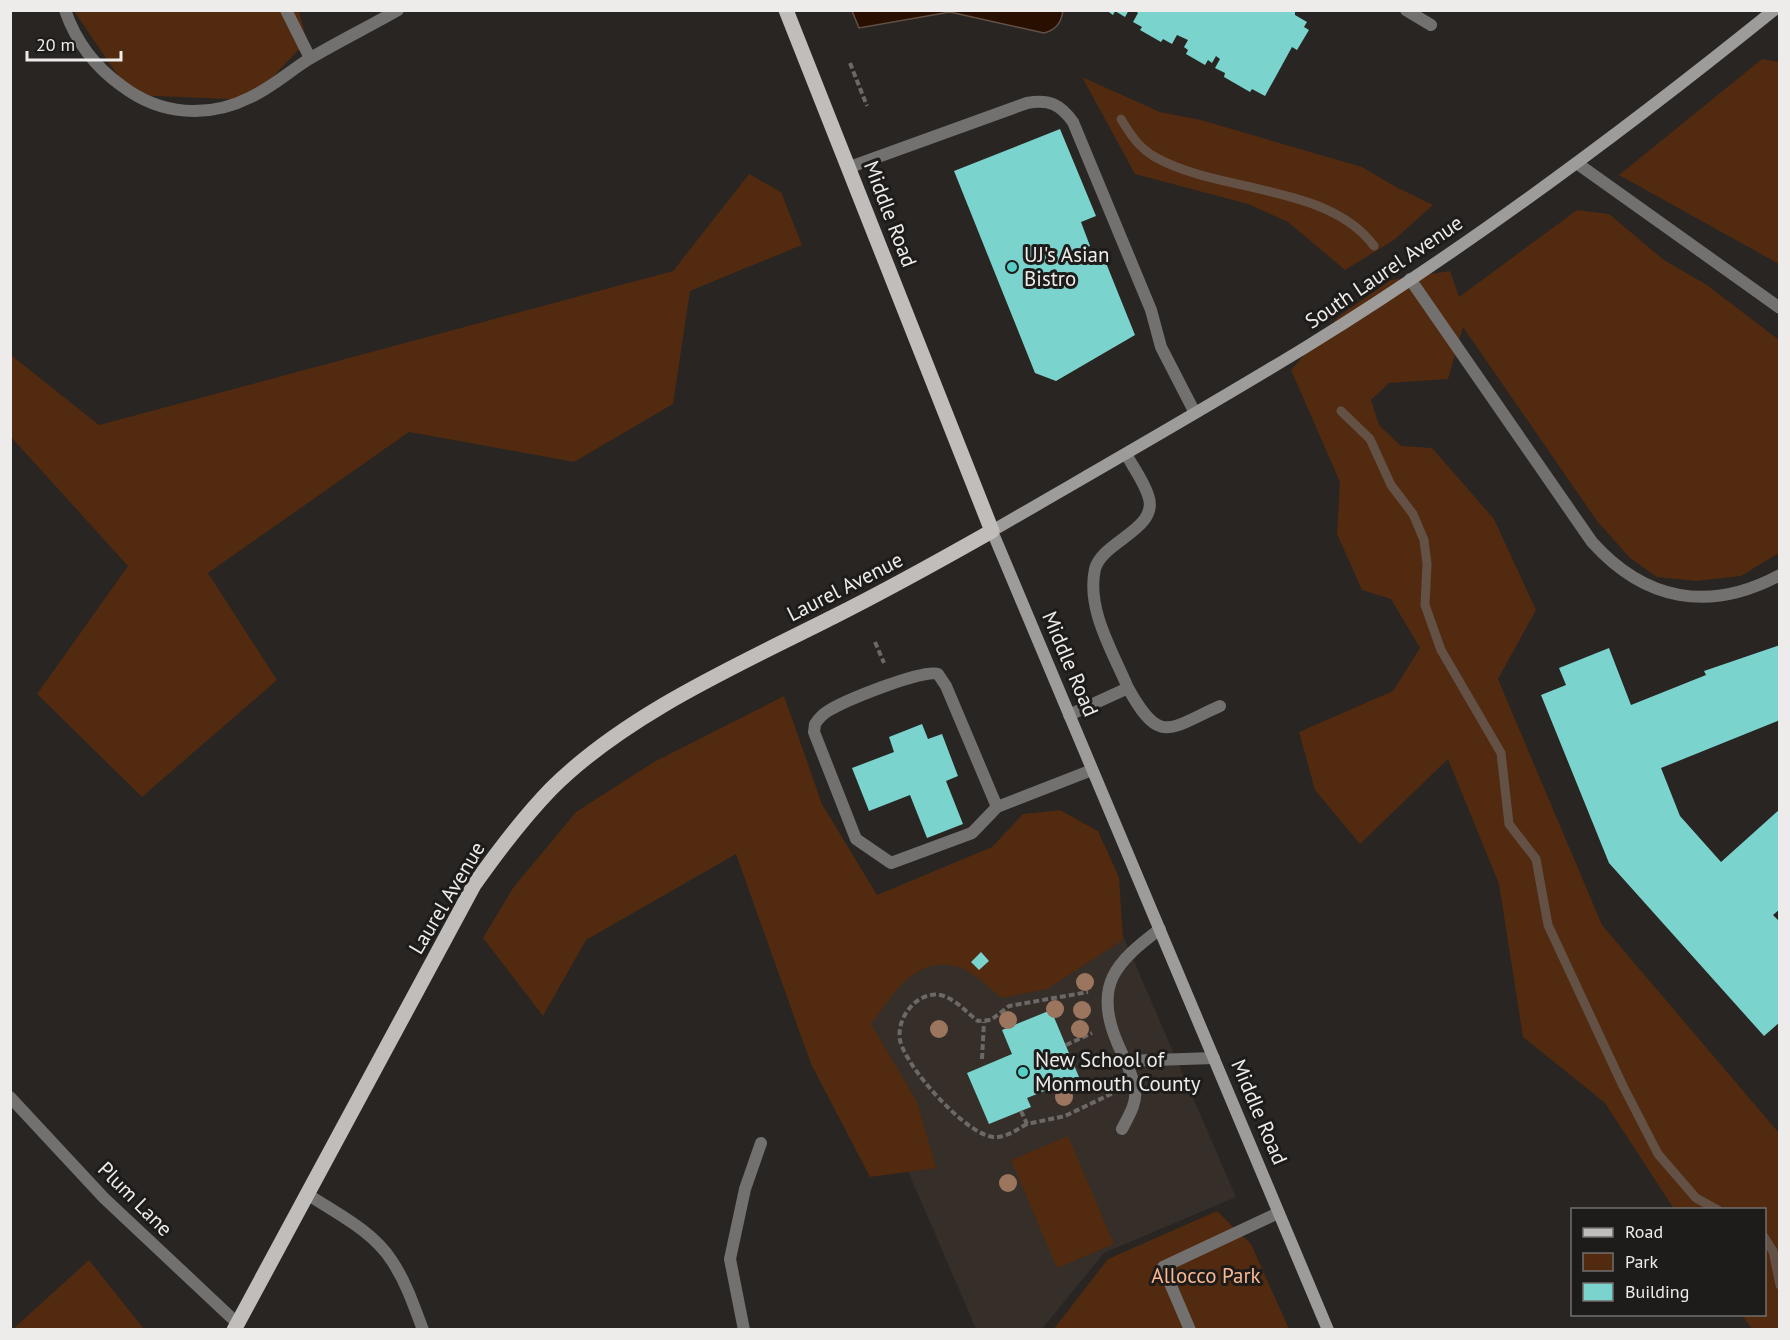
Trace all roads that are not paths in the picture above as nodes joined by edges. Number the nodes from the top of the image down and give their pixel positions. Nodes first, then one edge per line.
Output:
1 (65, 10) edge
2 (286, 10) edge
3 (398, 10) edge
4 (786, 10) edge
5 (1406, 10) edge
6 (1774, 10) edge
7 (1431, 25) dead end
8 (310, 58) junction
9 (1578, 164) junction
10 (850, 167) junction
11 (1410, 279) junction
12 (1779, 308) edge
13 (1195, 412) junction
14 (1126, 454) junction
15 (992, 531) junction
16 (1779, 575) edge
17 (1128, 688) junction
18 (1220, 705) dead end
19 (1069, 715) junction
20 (1092, 771) junction
21 (997, 807) junction
22 (1160, 929) junction
23 (1214, 1058) junction
24 (1125, 1061) junction
25 (10, 1097) edge
26 (1122, 1129) dead end
27 (761, 1143) dead end
28 (308, 1194) junction
29 (1278, 1214) junction
30 (235, 1326) edge
31 (423, 1329) edge
32 (744, 1329) edge
33 (1190, 1329) edge
34 (1328, 1329) edge

1 - 8 street
2 - 8 street
3 - 8 street
4 - 10 main road, Middle Road
5 - 7 street
6 - 9 street, South Laurel Avenue
9 - 11 street, South Laurel Avenue
9 - 12 street
10 - 13 street
10 - 15 main road, Middle Road
11 - 13 street, South Laurel Avenue
11 - 16 street
13 - 14 street, South Laurel Avenue
14 - 15 street, South Laurel Avenue
14 - 17 street
15 - 19 street, Middle Road
15 - 28 main road, Laurel Avenue
17 - 18 street
17 - 19 street
19 - 20 street, Middle Road
20 - 21 street
20 - 22 street, Middle Road
21 - 21 street
22 - 23 street, Middle Road
22 - 24 street
23 - 24 street
23 - 29 street, Middle Road
24 - 26 street
25 - 30 street, Plum Lane
27 - 32 street
28 - 30 main road, Laurel Avenue
28 - 31 street
29 - 33 street
29 - 34 street, Middle Road

